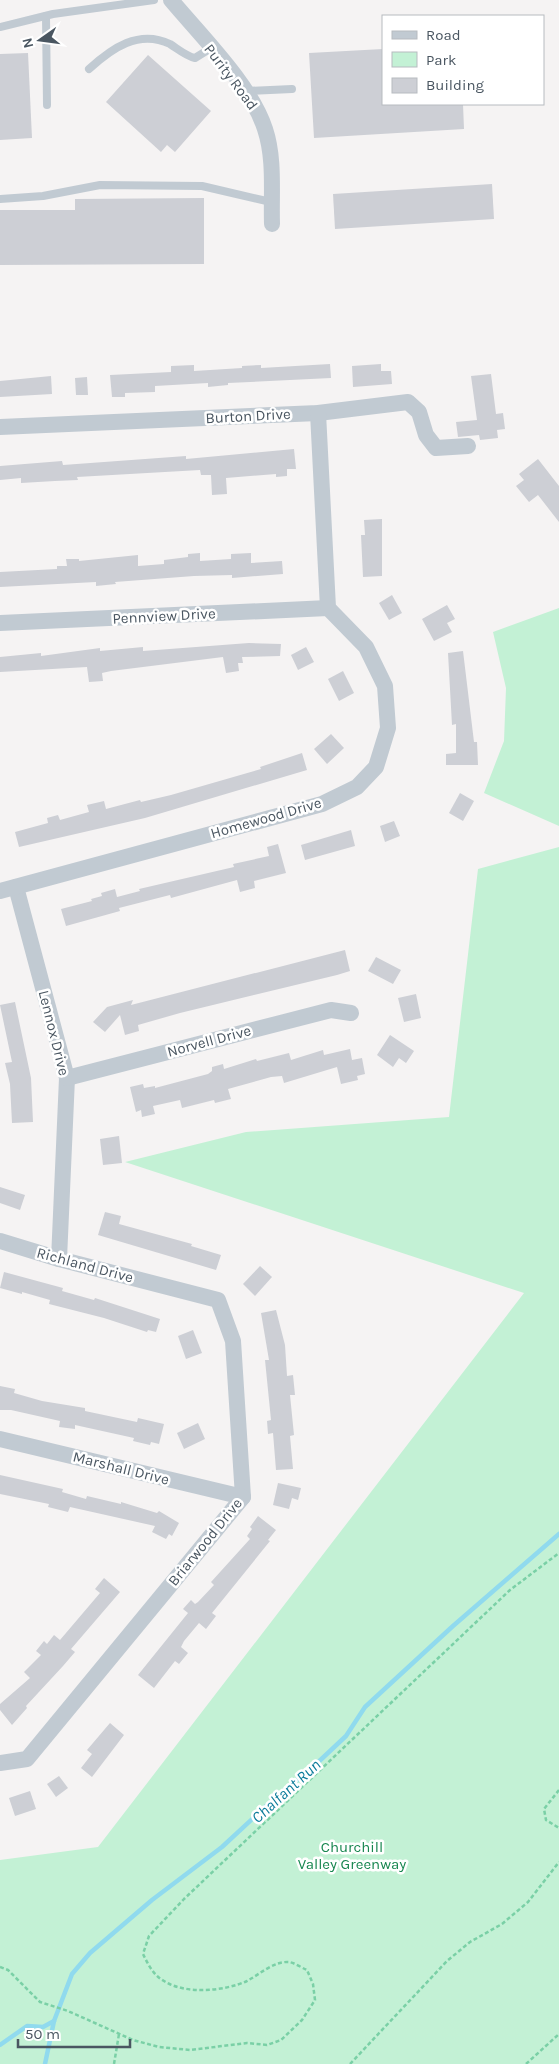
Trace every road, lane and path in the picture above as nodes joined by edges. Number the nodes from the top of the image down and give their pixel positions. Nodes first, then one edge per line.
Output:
1 (154, 0) edge
2 (171, 0) edge
3 (46, 16) junction
4 (0, 27) edge
5 (211, 48) junction
6 (89, 69) dead end
7 (292, 89) dead end
8 (246, 91) junction
9 (47, 105) dead end
10 (0, 199) edge
11 (271, 202) junction
12 (272, 224) dead end
13 (318, 413) junction
14 (0, 428) edge
15 (468, 446) dead end
16 (328, 608) junction
17 (0, 624) edge
18 (8, 889) edge
19 (351, 1013) dead end
20 (67, 1078) junction
21 (0, 1241) edge
22 (59, 1259) junction
23 (171, 1288) joint
24 (0, 1439) edge
25 (243, 1497) junction
26 (559, 1552) edge
27 (0, 1763) edge
28 (559, 1790) edge
29 (559, 1828) edge
30 (559, 1862) edge
31 (0, 1967) edge
32 (120, 2034) junction
33 (559, 2034) edge
34 (114, 2064) edge
35 (350, 2064) edge
36 (526, 2064) edge

1 - 3 lane
2 - 5 street, Purity Road
3 - 4 lane
3 - 9 lane
5 - 6 lane
5 - 8 street, Purity Road
7 - 8 lane
8 - 11 street, Purity Road
10 - 11 lane
11 - 12 street, Purity Road
13 - 14 street, Burton Drive
13 - 15 street, Burton Drive
13 - 16 street
16 - 17 street, Pennview Drive
16 - 18 street, Homewood Drive
18 - 20 street, Lennox Drive
19 - 20 street, Norvell Drive
20 - 22 street, Lennox Drive
21 - 22 street, Richland Drive
22 - 23 street, Richland Drive
23 - 25 street, Briarwood Drive
24 - 25 street, Marshall Drive
25 - 27 street, Briarwood Drive
26 - 32 path
28 - 29 path
30 - 35 path
31 - 32 path
32 - 34 path
33 - 36 path

